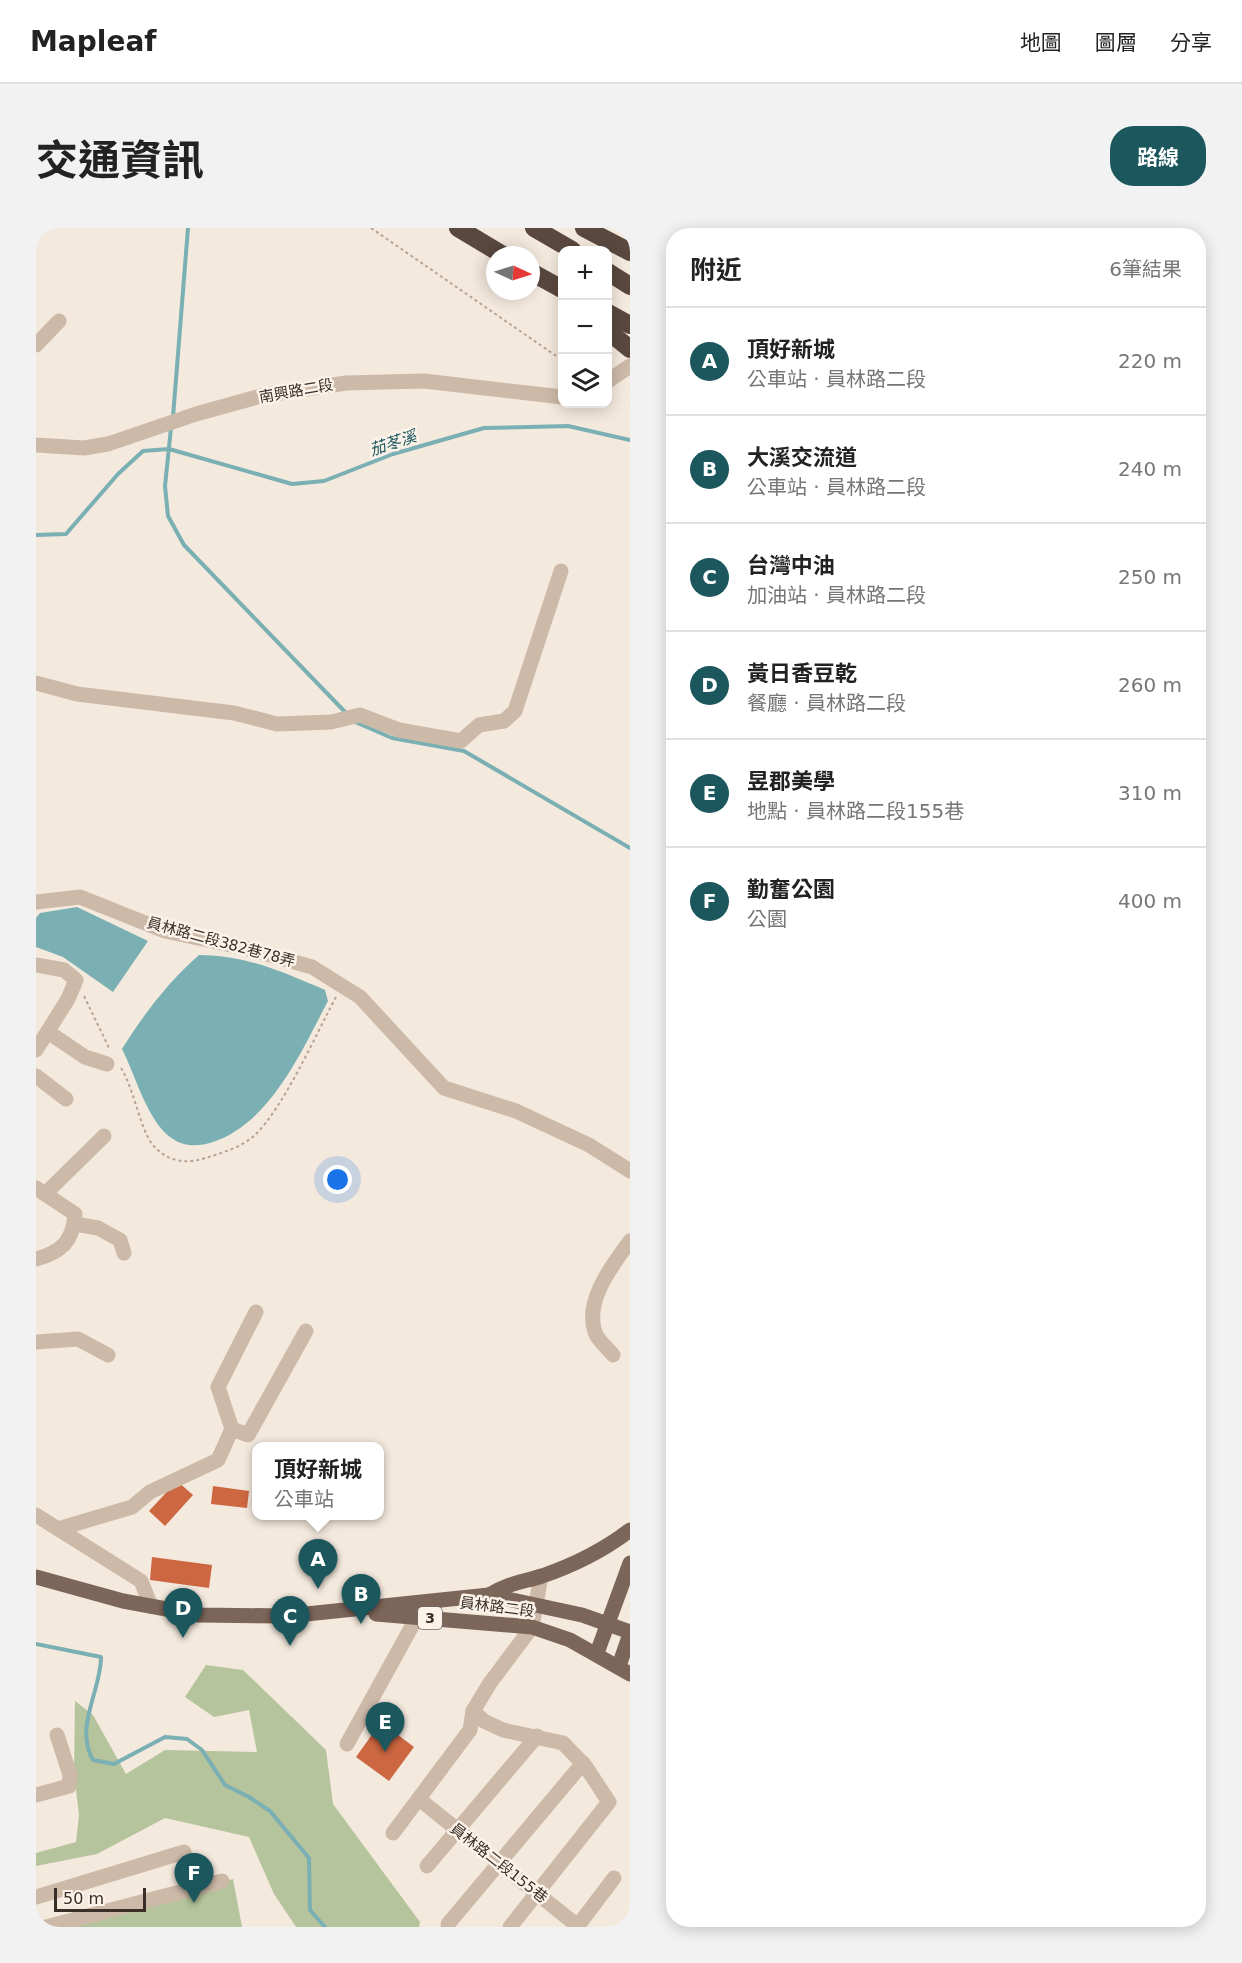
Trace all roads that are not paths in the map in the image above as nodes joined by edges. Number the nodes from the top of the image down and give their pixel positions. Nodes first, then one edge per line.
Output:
1 (458, 228) edge
2 (534, 228) edge
3 (584, 228) edge
4 (488, 246) edge
5 (565, 246) edge
6 (630, 252) edge
7 (612, 275) edge
8 (540, 277) edge
9 (540, 278) edge
10 (630, 286) edge
11 (558, 287) edge
12 (558, 292) edge
13 (612, 315) edge
14 (59, 321) dead end
15 (630, 325) edge
16 (612, 334) edge
17 (36, 345) edge
18 (628, 347) edge
19 (630, 366) edge
20 (612, 378) edge
21 (558, 397) edge
22 (36, 445) edge
23 (561, 571) dead end
24 (36, 682) edge
25 (36, 902) edge
26 (36, 964) edge
27 (48, 1032) junction
28 (36, 1050) edge
29 (111, 1058) road end
30 (36, 1076) edge
31 (66, 1099) dead end
32 (104, 1136) dead end
33 (630, 1171) edge
34 (40, 1191) edge
35 (75, 1224) junction
36 (630, 1241) edge
37 (124, 1253) dead end
38 (36, 1259) edge
39 (256, 1312) dead end
40 (306, 1331) dead end
41 (36, 1342) edge
42 (108, 1355) dead end
43 (613, 1355) dead end
44 (232, 1429) junction
45 (36, 1515) edge
46 (58, 1529) junction
47 (630, 1530) edge
48 (630, 1563) edge
49 (541, 1576) junction
50 (36, 1577) edge
51 (489, 1595) junction
52 (536, 1603) junction
53 (151, 1606) junction
54 (328, 1611) junction
55 (417, 1617) junction
56 (608, 1624) junction
57 (532, 1627) junction
58 (630, 1633) edge
59 (597, 1653) junction
60 (624, 1670) edge
61 (473, 1711) junction
62 (57, 1735) dead end
63 (537, 1736) junction
64 (347, 1743) dead end
65 (583, 1763) junction
66 (36, 1795) edge
67 (418, 1799) junction
68 (458, 1831) junction
69 (393, 1833) dead end
70 (184, 1852) dead end
71 (499, 1863) junction
72 (427, 1866) dead end
73 (614, 1878) dead end
74 (222, 1881) dead end
75 (537, 1893) junction
76 (36, 1897) edge
77 (448, 1924) dead end
78 (46, 1927) edge
79 (510, 1927) edge
80 (578, 1927) edge

1 - 4 highway
2 - 5 highway
3 - 6 highway
7 - 10 highway
8 - 11 highway
9 - 12 highway
13 - 15 highway
14 - 17 street
16 - 18 highway
19 - 20 street
21 - 22 street, 南興路二段
23 - 24 street
25 - 33 street, 員林路二段382巷78弄
26 - 27 street
27 - 28 street
27 - 29 street
30 - 31 street
32 - 34 street
34 - 35 street
35 - 37 street
35 - 38 street
36 - 43 street
39 - 44 street
40 - 44 street
41 - 42 street
44 - 46 street
45 - 46 street
46 - 53 street
47 - 49 main road
48 - 56 main road
49 - 51 main road
49 - 52 street
50 - 53 main road, 員林路二段 / 3
51 - 52 main road, 員林路二段 / 3
51 - 54 main road, 員林路二段 / 3
52 - 56 main road, 員林路二段 / 3
52 - 57 street
53 - 54 main road, 員林路二段 / 3
54 - 55 main road, 員林路二段 / 3
55 - 57 main road, 員林路二段 / 3
55 - 64 street
56 - 58 main road, 3
56 - 59 main road
57 - 59 main road, 員林路二段 / 3
57 - 61 street
58 - 60 main road
59 - 60 main road, 員林路二段 / 3
61 - 63 street
61 - 67 street
62 - 66 street
63 - 65 street
63 - 68 street
65 - 71 street
65 - 75 street
67 - 68 street, 員林路二段155巷
67 - 69 street
68 - 71 street, 員林路二段155巷
68 - 72 street
70 - 76 street
71 - 75 street, 員林路二段155巷
71 - 77 street
73 - 80 street
74 - 78 street
75 - 79 street
75 - 80 street, 員林路二段155巷

